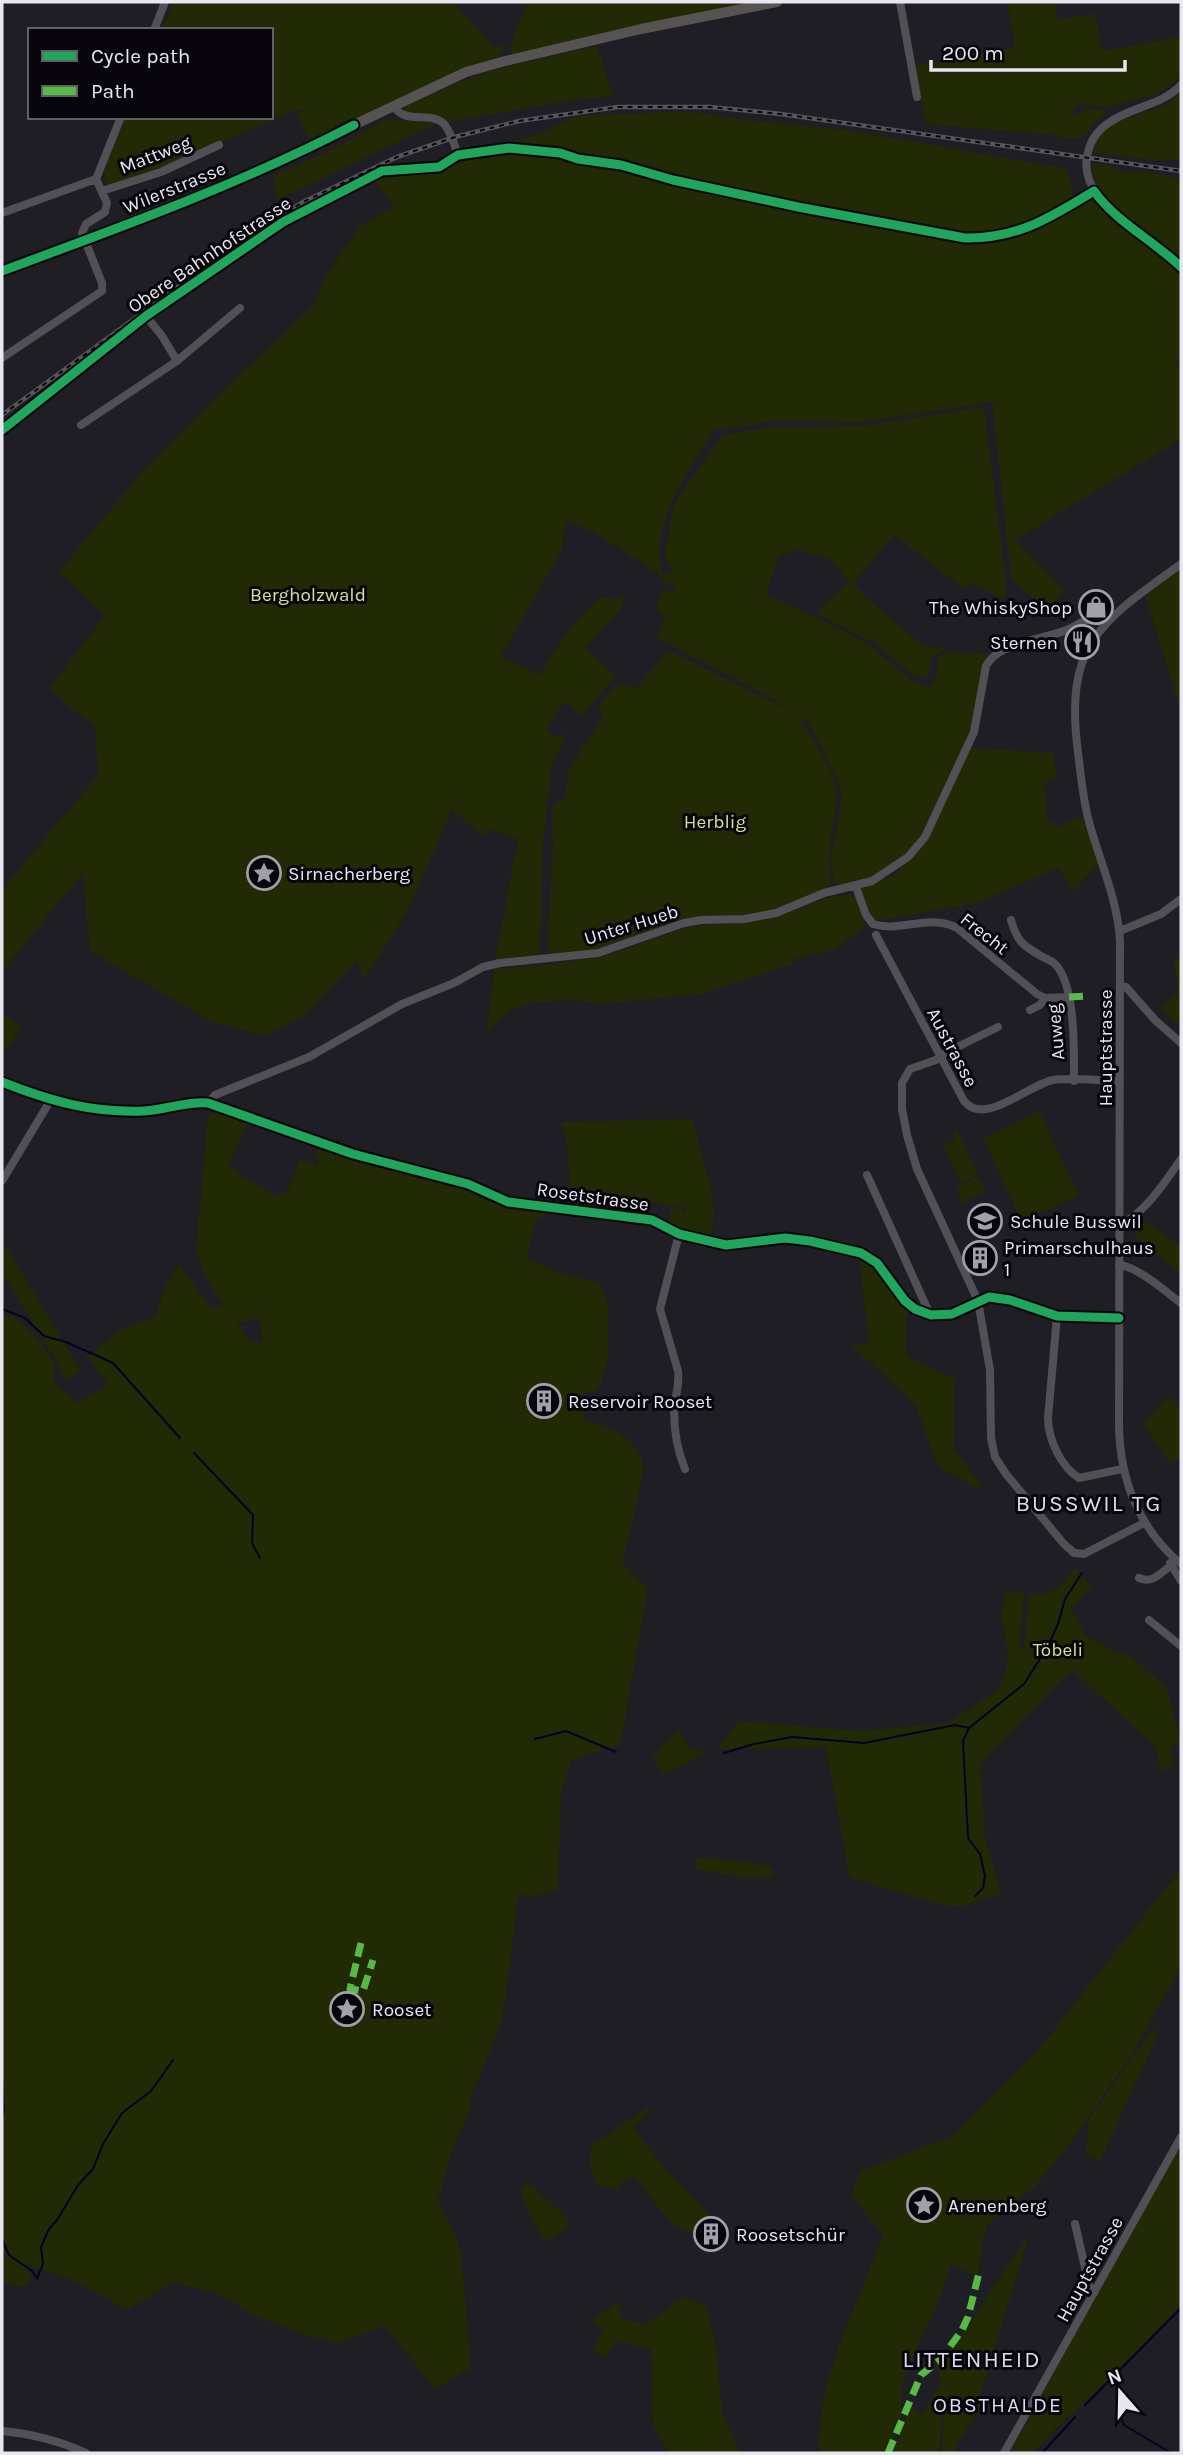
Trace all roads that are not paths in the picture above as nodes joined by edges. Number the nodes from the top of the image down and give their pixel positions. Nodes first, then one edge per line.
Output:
1 (166, 2) edge
2 (777, 2) edge
3 (900, 2) edge
4 (155, 28) edge
5 (1181, 85) edge
6 (917, 97) dead end
7 (393, 106) junction
8 (120, 119) edge
9 (219, 145) dead end
10 (96, 179) junction
11 (102, 191) junction
12 (2, 213) edge
13 (85, 241) junction
14 (1181, 267) edge
15 (2, 271) edge
16 (240, 308) dead end
17 (146, 316) junction
18 (2, 358) edge
19 (177, 361) junction
20 (80, 425) dead end
21 (2, 430) edge
22 (1181, 564) edge
23 (1104, 625) junction
24 (856, 887) junction
25 (1181, 898) edge
26 (1011, 920) dead end
27 (1119, 931) junction
28 (876, 934) dead end
29 (1121, 986) junction
30 (1045, 998) junction
31 (1069, 998) junction
32 (1030, 1010) dead end
33 (998, 1027) dead end
34 (1181, 1043) edge
35 (940, 1057) junction
36 (1074, 1081) junction
37 (1120, 1081) junction
38 (2, 1082) edge
39 (50, 1101) junction
40 (208, 1103) junction
41 (1181, 1159) edge
42 (867, 1175) dead end
43 (2, 1181) edge
44 (1119, 1223) junction
45 (679, 1234) junction
46 (1119, 1265) junction
47 (978, 1301) junction
48 (1181, 1303) edge
49 (927, 1314) junction
50 (1057, 1316) junction
51 (1119, 1318) junction
52 (685, 1469) dead end
53 (1122, 1469) junction
54 (1144, 1523) junction
55 (1171, 1561) junction
56 (1181, 1564) edge
57 (1139, 1578) dead end
58 (1181, 1581) edge
59 (1149, 1620) dead end
60 (1181, 1646) edge
61 (1181, 2137) edge
62 (1075, 2224) dead end
63 (1094, 2293) junction
64 (2, 2431) edge
65 (86, 2453) edge
66 (1004, 2453) edge

1 - 4 street
2 - 7 main road, Wilerstrasse
3 - 6 street
5 - 14 street
7 - 13 main road, Wilerstrasse
7 - 17 street, Obere Bahnhofstrasse
8 - 10 street
9 - 11 street, Mattweg
10 - 11 street
10 - 12 street
11 - 13 street
13 - 15 main road, Wilerstrasse
13 - 18 street
16 - 19 street
17 - 19 street
17 - 21 street, Obere Bahnhofstrasse
19 - 20 street
22 - 23 street, Hauptstrasse
23 - 24 street, Unter Hueb
23 - 27 street, Hauptstrasse
24 - 30 street, Frecht
24 - 40 street, Unter Hueb
25 - 27 street
26 - 31 street, Auweg
27 - 29 street, Hauptstrasse
28 - 35 street, Austrasse
29 - 34 street
29 - 37 street, Hauptstrasse
30 - 31 street
30 - 32 street
31 - 36 street, Auweg
33 - 35 street
35 - 36 street, Austrasse
35 - 47 street
36 - 37 street, Austrasse
37 - 44 street, Hauptstrasse
38 - 39 street
39 - 40 street
39 - 43 street
40 - 45 street, Rosetstrasse
41 - 44 street
42 - 49 street
44 - 46 street, Hauptstrasse
45 - 49 street, Rosetstrasse
45 - 52 street
46 - 48 street
46 - 51 street, Hauptstrasse
47 - 49 street
47 - 50 street
47 - 54 street
50 - 51 street
50 - 53 street
51 - 53 street, Hauptstrasse
53 - 54 street, Hauptstrasse
54 - 55 street, Hauptstrasse
55 - 56 street, Hauptstrasse
55 - 57 street
55 - 58 street
59 - 60 street
61 - 63 street, Hauptstrasse
62 - 63 street
63 - 66 street, Hauptstrasse
64 - 65 street

